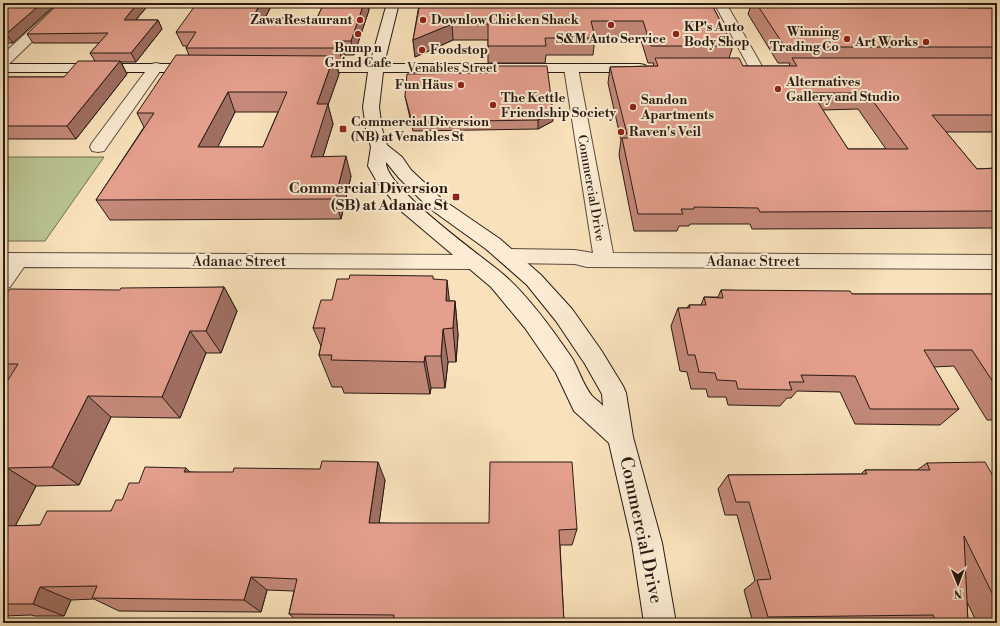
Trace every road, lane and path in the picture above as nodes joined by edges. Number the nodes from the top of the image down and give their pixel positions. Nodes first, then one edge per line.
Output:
1 (66, 3) edge
2 (393, 3) edge
3 (720, 3) edge
4 (3, 62) edge
5 (156, 67) junction
6 (3, 68) edge
7 (216, 68) edge
8 (290, 68) edge
9 (376, 68) junction
10 (571, 68) junction
11 (656, 68) edge
12 (740, 68) edge
13 (756, 68) junction
14 (771, 68) edge
15 (98, 147) dead end
16 (379, 147) junction
17 (509, 256) junction
18 (604, 260) junction
19 (11, 261) edge
20 (474, 262) junction
21 (997, 262) edge
22 (3, 281) edge
23 (620, 437) junction
24 (660, 623) edge

1 - 4 street
2 - 9 street
3 - 13 street
5 - 6 street
5 - 7 street
5 - 15 street
8 - 9 street, Venables Street
9 - 10 street, Venables Street
9 - 16 street
10 - 11 street, Venables Street
10 - 18 street, Commercial Drive
12 - 13 street
13 - 14 street
16 - 17 street, Commercial Drive
16 - 20 street
17 - 18 street, Adanac Street
17 - 23 street, Commercial Drive
18 - 21 street, Adanac Street
19 - 20 street, Adanac Street
19 - 22 street
20 - 23 street
23 - 24 street, Commercial Drive

